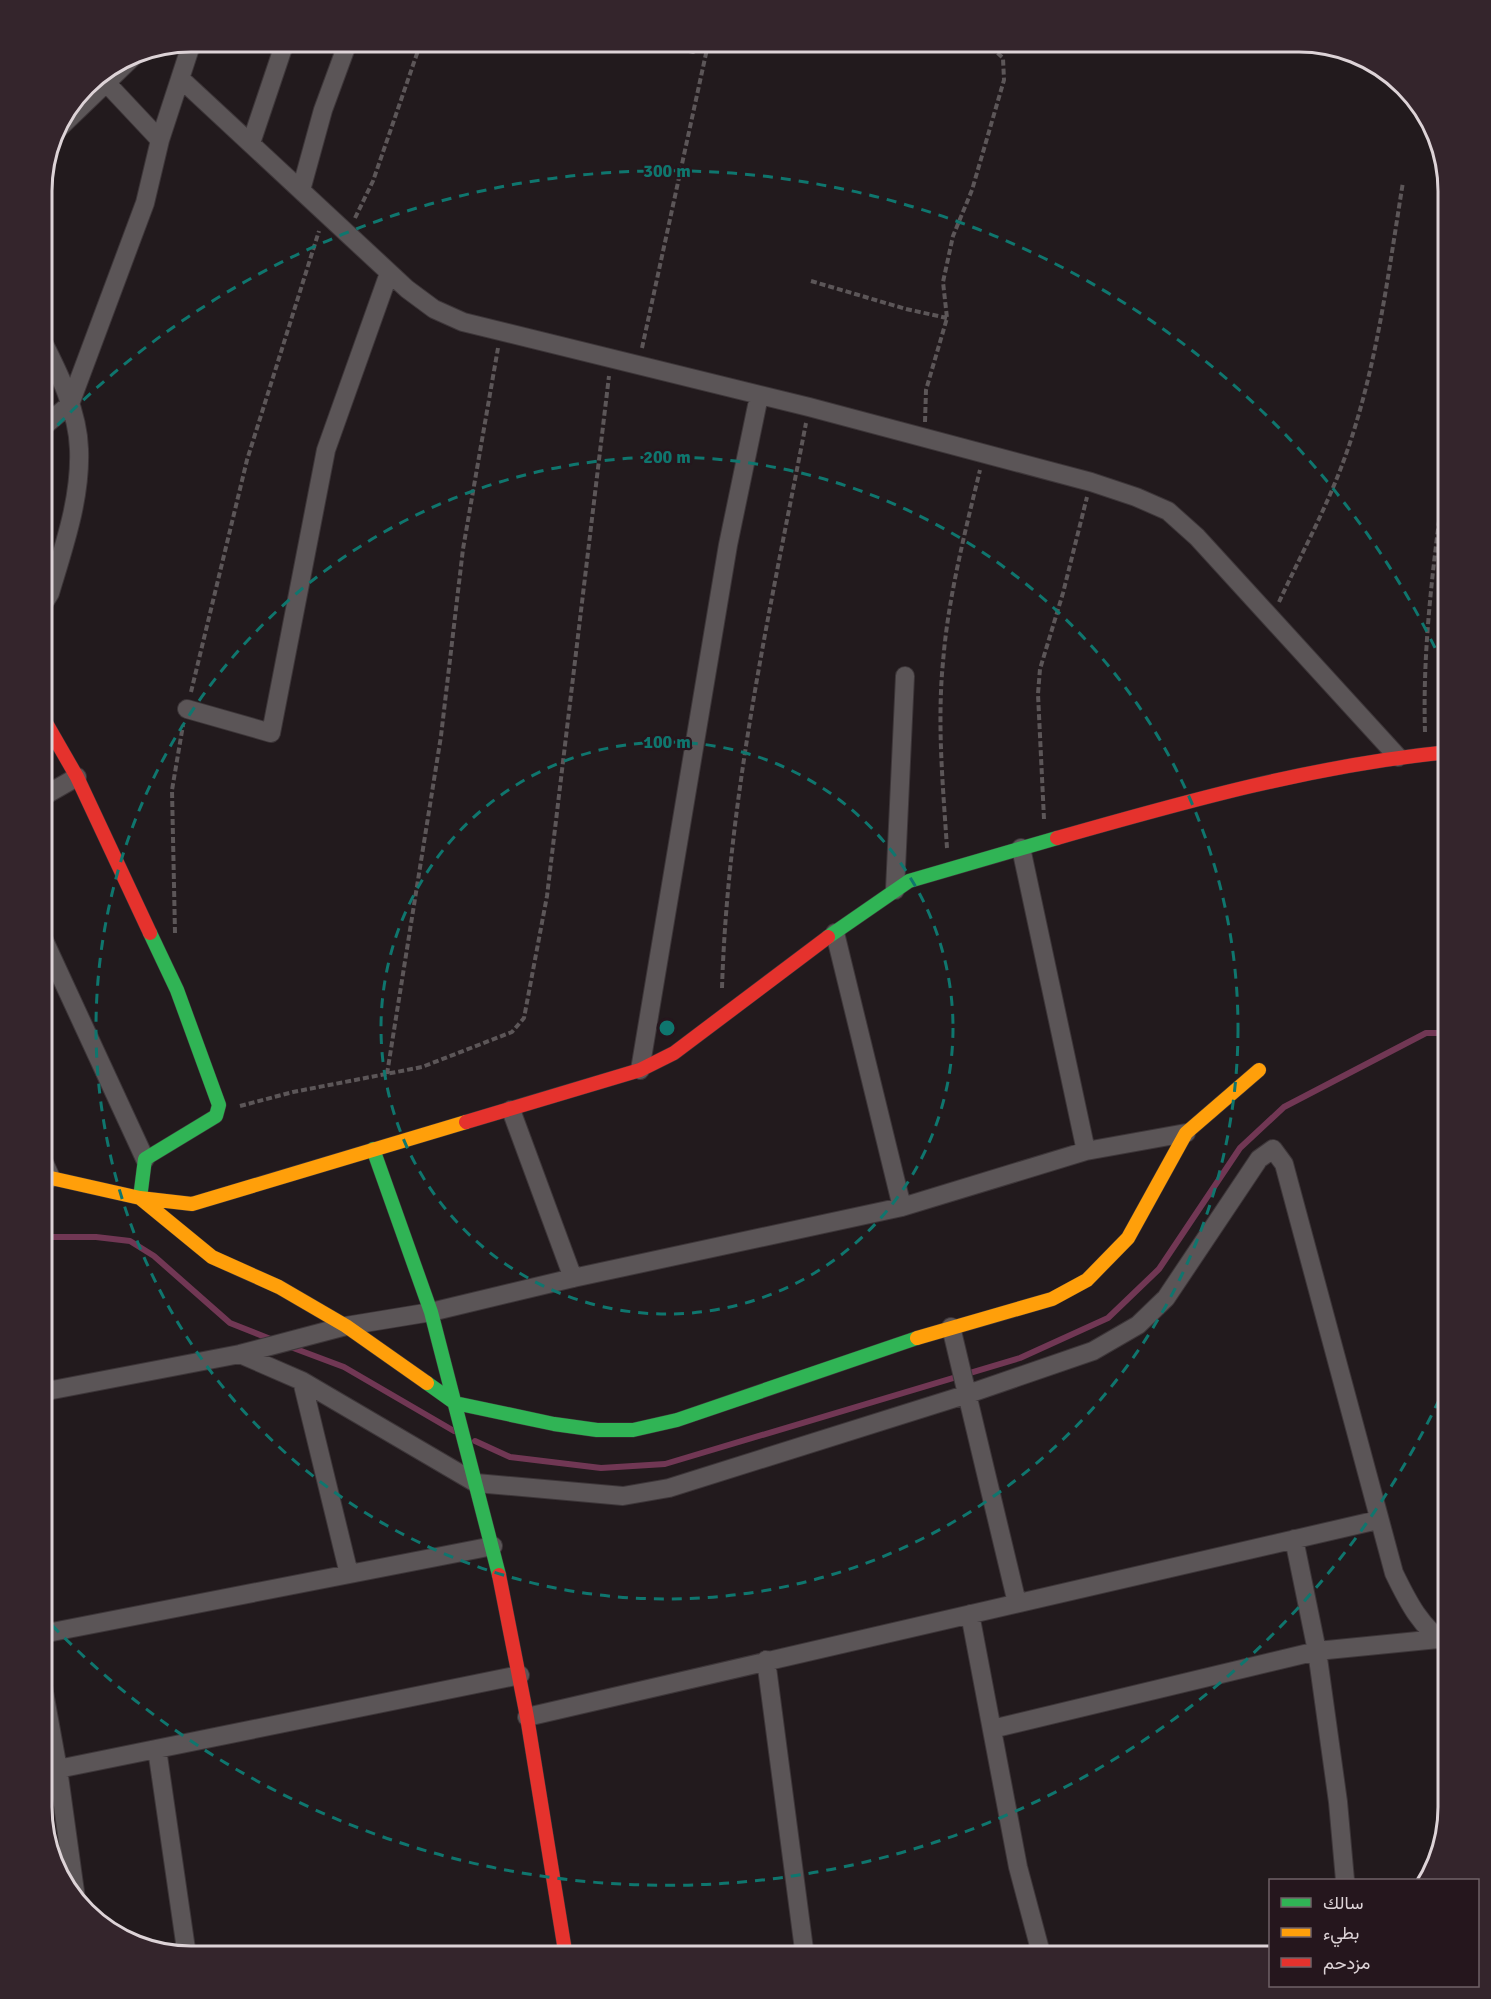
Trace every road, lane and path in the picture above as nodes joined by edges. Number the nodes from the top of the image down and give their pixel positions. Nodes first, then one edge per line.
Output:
1 (189, 53) edge
2 (281, 53) edge
3 (344, 53) edge
4 (417, 53) edge
5 (706, 53) edge
6 (997, 53) edge
7 (181, 79) junction
8 (105, 82) edge
9 (160, 140) junction
10 (251, 144) junction
11 (1403, 182) dead end
12 (301, 190) junction
13 (325, 213) junction
14 (347, 234) junction
15 (389, 273) junction
16 (811, 281) dead end
17 (947, 318) junction
18 (501, 332) junction
19 (611, 360) junction
20 (53, 365) edge
21 (638, 367) junction
22 (759, 396) junction
23 (70, 404) junction
24 (809, 407) junction
25 (53, 419) edge
26 (924, 438) junction
27 (984, 453) junction
28 (1091, 482) junction
29 (1438, 533) edge
30 (53, 579) edge
31 (1271, 619) junction
32 (905, 676) dead end
33 (187, 709) junction
34 (53, 735) edge
35 (1438, 753) edge
36 (1426, 754) junction
37 (1398, 758) junction
38 (77, 777) junction
39 (53, 791) edge
40 (1045, 841) junction
41 (1021, 848) junction
42 (949, 870) junction
43 (895, 890) junction
44 (835, 933) junction
45 (176, 944) dead end
46 (53, 959) edge
47 (720, 1018) junction
48 (640, 1070) junction
49 (1259, 1070) dead end
50 (387, 1074) junction
51 (510, 1110) junction
52 (219, 1112) junction
53 (1186, 1133) junction
54 (373, 1149) junction
55 (1086, 1151) junction
56 (145, 1159) junction
57 (52, 1179) edge
58 (140, 1198) junction
59 (902, 1207) junction
60 (573, 1278) junction
61 (431, 1312) junction
62 (346, 1326) junction
63 (951, 1327) junction
64 (240, 1354) junction
65 (302, 1381) junction
66 (52, 1390) edge
67 (967, 1390) junction
68 (455, 1402) junction
69 (474, 1475) junction
70 (1378, 1520) junction
71 (1294, 1539) junction
72 (493, 1546) junction
73 (349, 1574) junction
74 (1017, 1603) junction
75 (970, 1614) junction
76 (52, 1632) edge
77 (1438, 1636) edge
78 (1438, 1643) edge
79 (1317, 1651) junction
80 (766, 1660) junction
81 (520, 1675) junction
82 (527, 1717) junction
83 (992, 1730) junction
84 (52, 1736) edge
85 (157, 1749) junction
86 (58, 1768) junction
87 (1345, 1879) edge
88 (73, 1880) edge
89 (186, 1946) edge
90 (564, 1946) edge
91 (804, 1946) edge
92 (1039, 1946) edge

1 - 7 street
2 - 10 street
3 - 12 street
4 - 14 path
5 - 21 path
6 - 17 path
7 - 9 street
7 - 10 street
8 - 9 street
9 - 23 street
10 - 12 street
11 - 31 path
12 - 13 street
13 - 14 street
13 - 33 path
14 - 15 street
15 - 18 street
15 - 33 street
16 - 17 path
17 - 26 path
18 - 19 street
18 - 50 path
19 - 21 street
19 - 50 path
20 - 23 street
21 - 22 street
22 - 24 street
22 - 48 street
23 - 25 street
23 - 30 street
24 - 26 street
24 - 47 path
26 - 27 street
27 - 28 street
27 - 42 path
28 - 31 street
28 - 40 path
29 - 36 path
31 - 37 street
32 - 43 street
33 - 45 path
34 - 38 street
35 - 36 street
36 - 37 street
37 - 40 street
38 - 39 street
38 - 52 street
40 - 41 street
41 - 42 street
41 - 55 street
42 - 43 street
43 - 44 street
44 - 47 street
44 - 59 street
46 - 56 street
47 - 48 street
48 - 51 street
49 - 53 street
50 - 52 path
51 - 54 street
51 - 60 street
52 - 56 street
53 - 55 street
53 - 63 street
54 - 58 street
54 - 61 street
55 - 59 street
56 - 58 street
57 - 58 street
58 - 62 street
59 - 60 street
60 - 61 street
61 - 62 street
61 - 68 street
62 - 64 street
62 - 68 street
63 - 67 street
63 - 68 street
64 - 65 street
64 - 66 street
65 - 69 street
65 - 73 street
67 - 69 street
67 - 70 street
67 - 74 street
68 - 69 street
69 - 72 street
70 - 71 street
70 - 77 street
71 - 74 street
71 - 79 street
72 - 73 street
72 - 81 street
73 - 76 street
74 - 75 street
75 - 80 street
75 - 83 street
78 - 79 street
79 - 83 street
79 - 87 street
80 - 82 street
80 - 91 street
81 - 82 street
81 - 85 street
82 - 90 street
83 - 92 street
84 - 86 street
85 - 86 street
85 - 89 street
86 - 88 street

